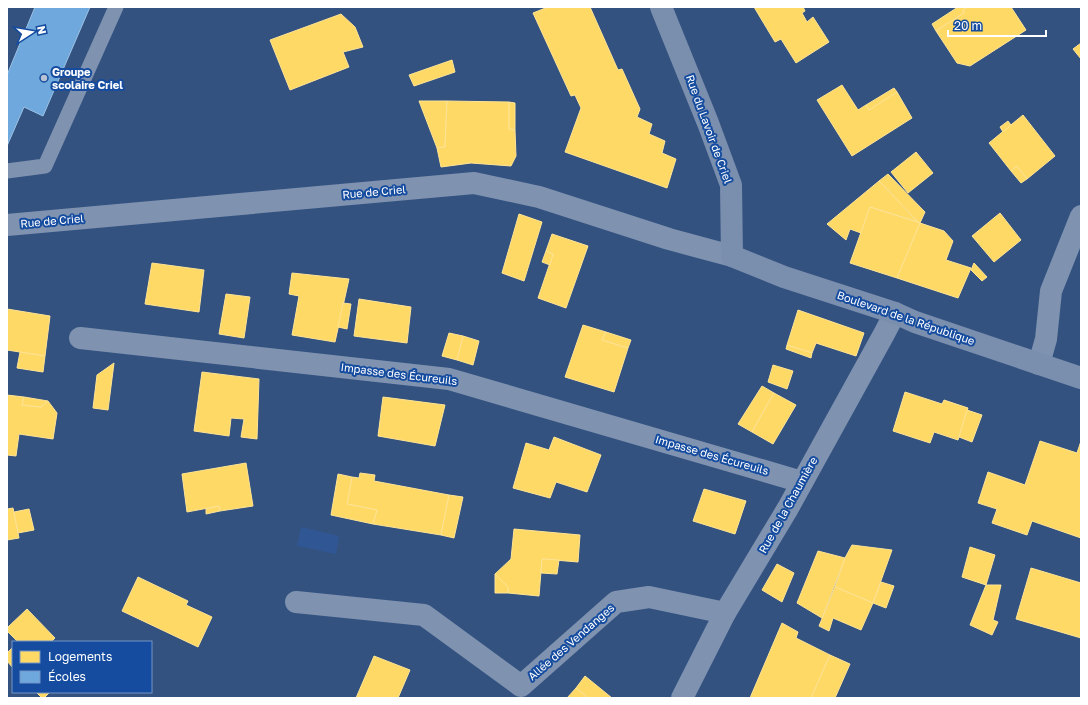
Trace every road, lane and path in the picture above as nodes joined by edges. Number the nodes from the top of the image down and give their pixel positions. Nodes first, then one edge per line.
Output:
1 (116, 7) edge
2 (661, 7) edge
3 (7, 170) edge
4 (1081, 216) edge
5 (7, 225) edge
6 (732, 256) junction
7 (895, 313) junction
8 (80, 338) dead end
9 (1039, 364) junction
10 (1081, 378) edge
11 (802, 482) junction
12 (296, 602) dead end
13 (726, 613) junction
14 (682, 698) edge

1 - 3 lane
2 - 6 street, Rue du Lavoir de Criel
4 - 9 street
5 - 6 street, Rue de Criel
6 - 7 street, Boulevard de la République
7 - 9 street, Boulevard de la République
7 - 11 street, Rue de la Chaumière
8 - 11 street, Impasse des Écureuils
9 - 10 street, Boulevard de la République
11 - 13 street, Rue de la Chaumière
12 - 13 street, Allée des Vendanges
13 - 14 street, Rue de la Chaumière

